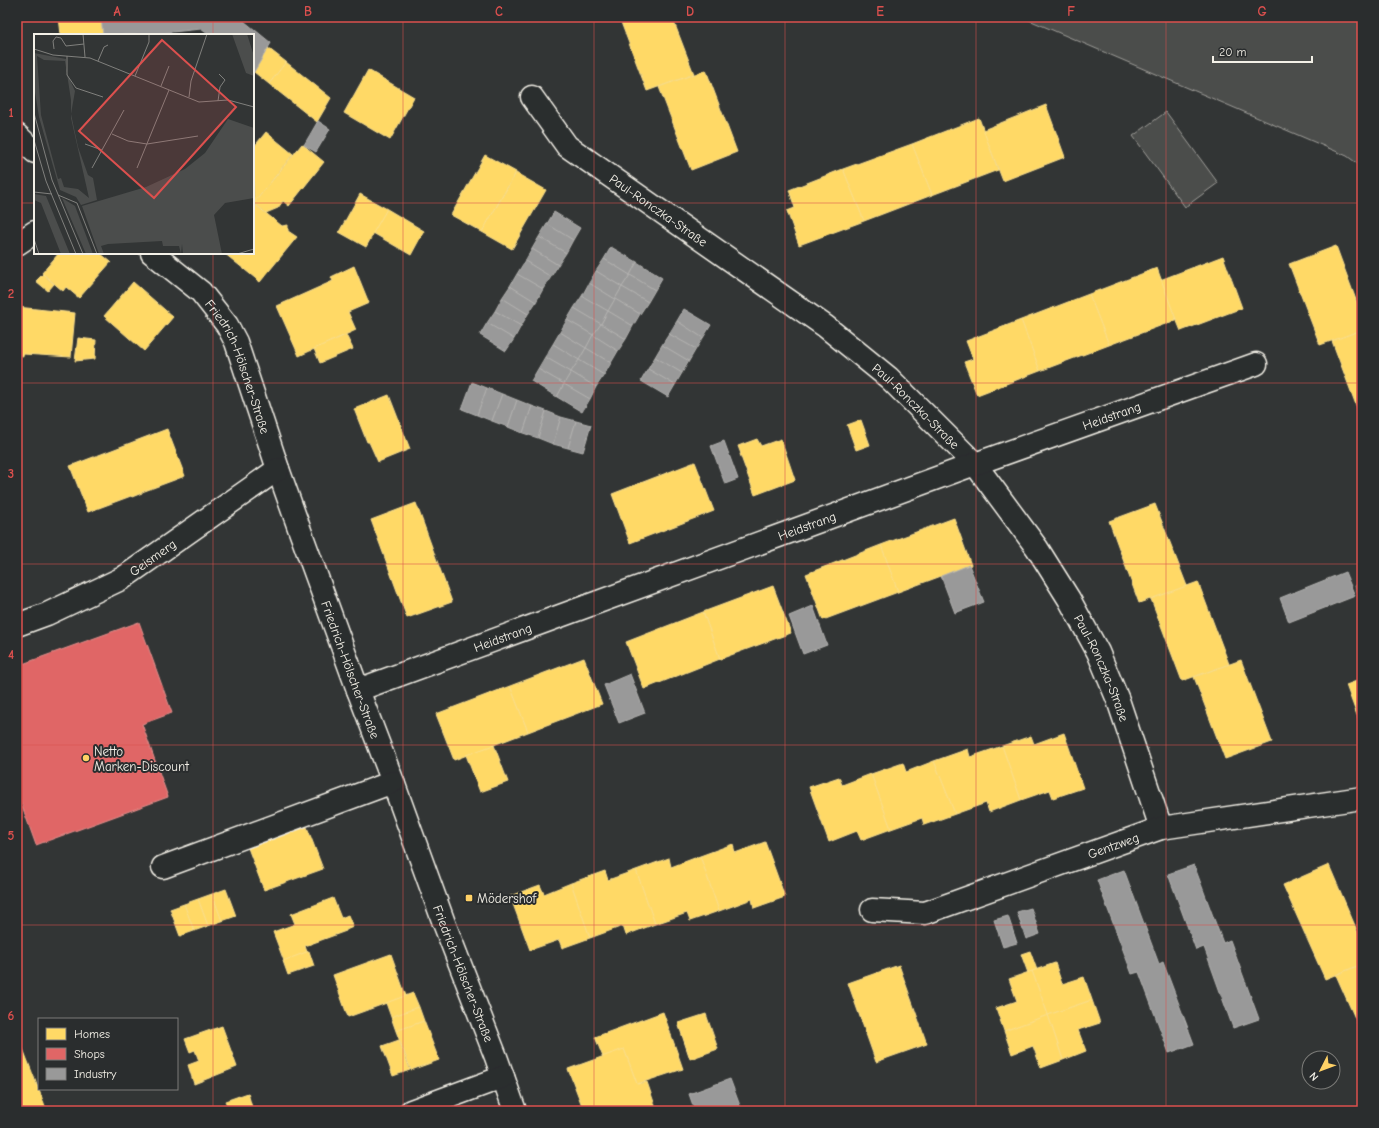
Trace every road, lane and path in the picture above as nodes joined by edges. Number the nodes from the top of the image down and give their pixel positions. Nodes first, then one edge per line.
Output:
1 (532, 97) dead end
2 (17, 135) edge
3 (34, 151) edge
4 (34, 233) edge
5 (17, 244) edge
6 (153, 254) edge
7 (1256, 364) dead end
8 (976, 464) junction
9 (278, 470) junction
10 (17, 625) edge
11 (358, 690) junction
12 (393, 782) junction
13 (1362, 798) edge
14 (1161, 828) junction
15 (163, 867) dead end
16 (872, 910) dead end
17 (503, 1077) junction
18 (411, 1111) edge
19 (515, 1111) edge

1 - 8 street, Paul-Ronczka-Straße
2 - 3 street
4 - 5 street
6 - 9 street, Friedrich-Hölscher-Straße
7 - 8 street, Heidstrang
8 - 11 street, Heidstrang
8 - 14 street, Paul-Ronczka-Straße
9 - 10 street, Geismerg
9 - 11 street, Friedrich-Hölscher-Straße
11 - 12 street, Friedrich-Hölscher-Straße
12 - 15 street
12 - 17 street, Friedrich-Hölscher-Straße
13 - 14 street, Gentzweg
14 - 16 street, Gentzweg
17 - 18 street
17 - 19 street, Friedrich-Hölscher-Straße

